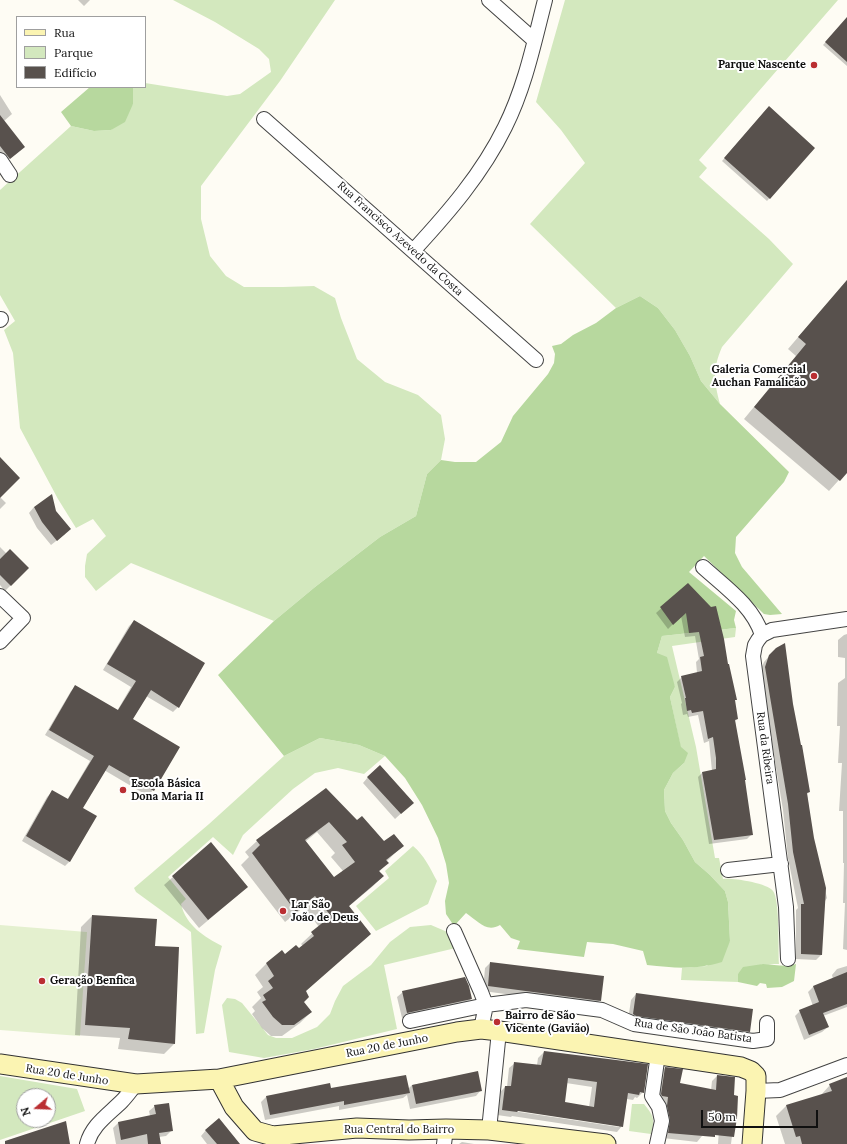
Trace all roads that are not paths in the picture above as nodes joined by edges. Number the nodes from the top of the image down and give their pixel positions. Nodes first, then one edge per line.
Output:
1 (489, 0) edge
2 (545, 0) edge
3 (534, 40) junction
4 (264, 119) dead end
5 (0, 160) edge
6 (10, 175) dead end
7 (413, 251) junction
8 (536, 360) dead end
9 (703, 567) dead end
10 (0, 596) edge
11 (847, 619) edge
12 (762, 634) junction
13 (0, 642) edge
14 (781, 864) junction
15 (728, 870) dead end
16 (454, 931) dead end
17 (788, 959) dead end
18 (486, 1005) junction
19 (410, 1021) dead end
20 (767, 1023) dead end
21 (490, 1030) junction
22 (658, 1054) junction
23 (0, 1064) edge
24 (847, 1065) edge
25 (219, 1079) junction
26 (136, 1084) junction
27 (756, 1092) junction
28 (489, 1130) junction
29 (445, 1136) edge
30 (270, 1140) edge
31 (86, 1144) edge
32 (606, 1144) edge
33 (657, 1144) edge
34 (752, 1144) edge

1 - 3 street
2 - 3 street
3 - 7 street
4 - 7 street, Rua Francisco Azevedo da Costa
5 - 6 street
7 - 8 street, Rua Francisco Azevedo da Costa
9 - 12 street
10 - 13 street
11 - 12 street
12 - 14 street, Rua da Ribeira
14 - 15 street
14 - 17 street, Rua da Ribeira
16 - 18 street
18 - 19 street, Rua de São João Batista
18 - 20 street, Rua de São João Batista
18 - 21 street
21 - 22 street, Rua 20 de Junho
21 - 25 street, Rua 20 de Junho
21 - 28 street
22 - 27 street, Rua 20 de Junho
22 - 33 street
23 - 26 street, Rua 20 de Junho
24 - 27 street
25 - 26 street, Rua 20 de Junho
25 - 30 street, Rua Central do Bairro
26 - 31 street
27 - 34 street
28 - 29 street, Rua Central do Bairro
28 - 32 street, Rua Central do Bairro
29 - 30 street, Rua Central do Bairro

